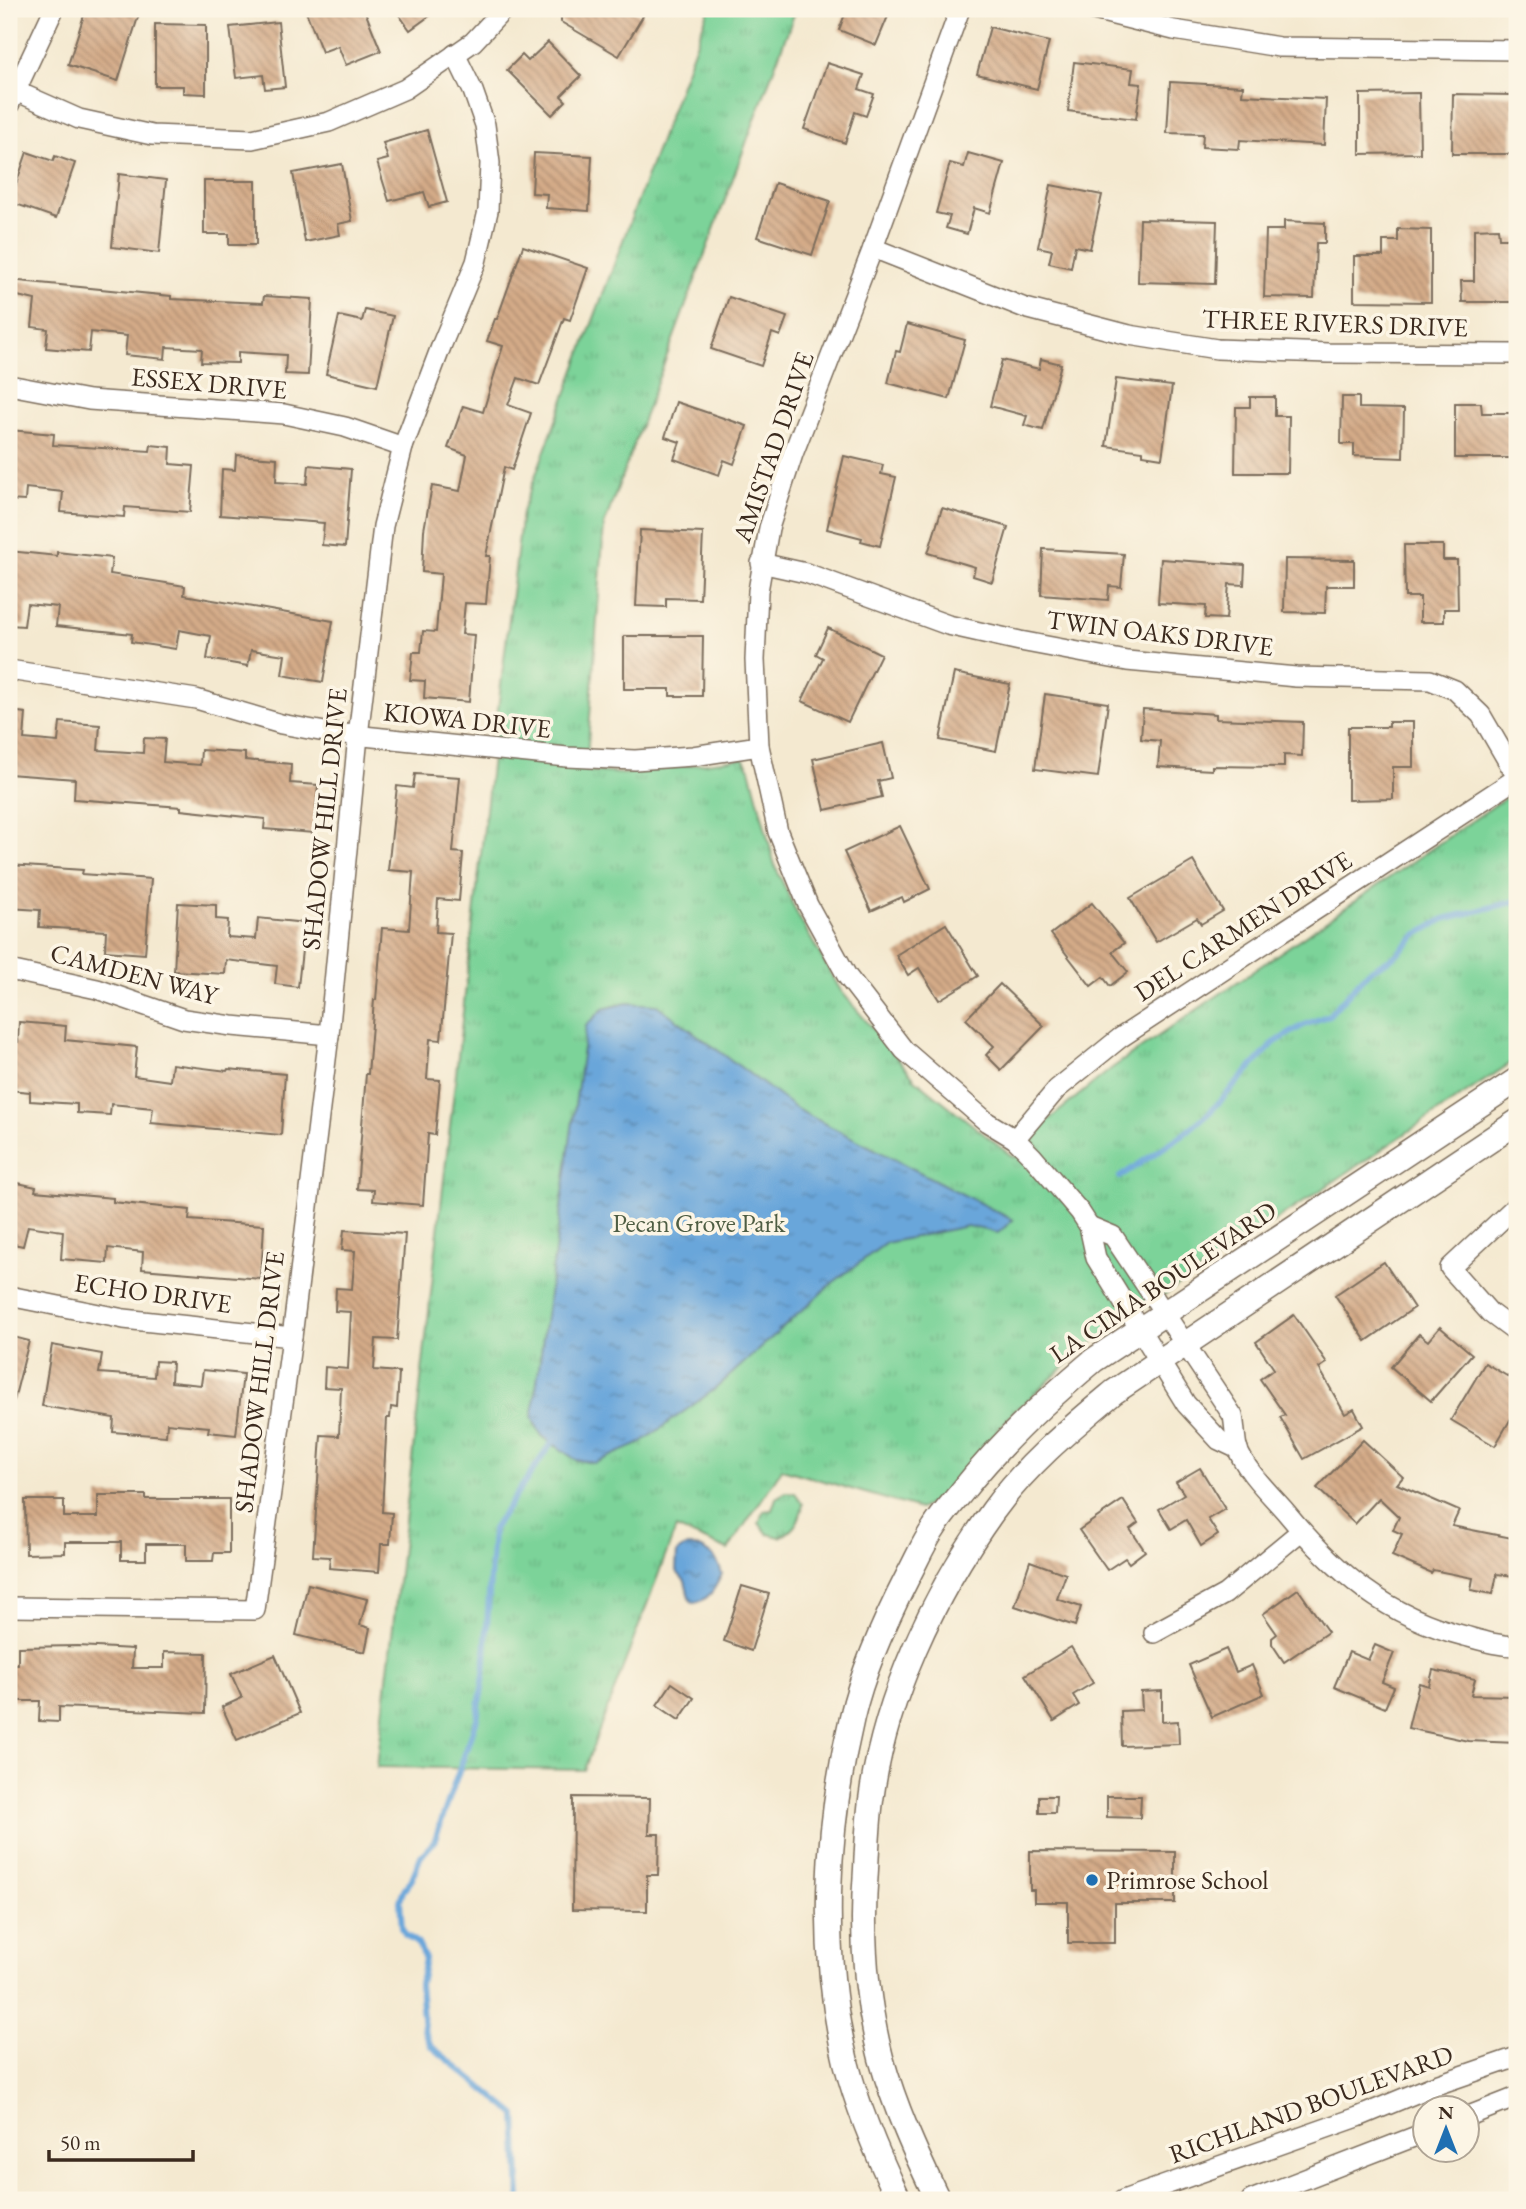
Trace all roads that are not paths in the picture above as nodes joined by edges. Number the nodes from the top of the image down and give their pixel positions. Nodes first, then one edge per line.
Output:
1 (54, 9) edge
2 (504, 9) edge
3 (960, 9) edge
4 (1090, 9) edge
5 (1517, 50) edge
6 (455, 54) junction
7 (11, 95) edge
8 (873, 248) junction
9 (1517, 354) edge
10 (9, 385) edge
11 (403, 447) junction
12 (761, 563) junction
13 (9, 670) edge
14 (358, 736) junction
15 (759, 746) junction
16 (1517, 777) edge
17 (9, 970) edge
18 (329, 1035) junction
19 (1517, 1080) edge
20 (1517, 1122) edge
21 (1015, 1139) junction
22 (1517, 1205) edge
23 (1089, 1226) junction
24 (9, 1296) edge
25 (1165, 1313) junction
26 (1140, 1329) junction
27 (1517, 1333) edge
28 (292, 1337) junction
29 (1185, 1344) junction
30 (1159, 1361) junction
31 (1238, 1449) junction
32 (934, 1527) junction
33 (1301, 1531) junction
34 (970, 1547) junction
35 (9, 1607) edge
36 (1154, 1633) dead end
37 (1517, 1647) edge
38 (891, 1714) junction
39 (852, 1715) junction
40 (866, 1971) junction
41 (833, 1974) junction
42 (1517, 2057) edge
43 (1517, 2097) edge
44 (1480, 2112) edge
45 (1410, 2138) edge
46 (899, 2200) edge
47 (938, 2200) edge
48 (1123, 2200) edge
49 (1251, 2200) edge

1 - 7 street
2 - 6 street
3 - 8 street, AMISTAD DRIVE
4 - 5 street
6 - 7 street
6 - 11 street, SHADOW HILL DRIVE
8 - 9 street, THREE RIVERS DRIVE
8 - 12 street, AMISTAD DRIVE
10 - 11 street, ESSEX DRIVE
11 - 14 street, SHADOW HILL DRIVE
12 - 15 street, AMISTAD DRIVE
12 - 16 street, TWIN OAKS DRIVE
13 - 14 street, KIOWA DRIVE
14 - 15 street, KIOWA DRIVE
14 - 18 street, SHADOW HILL DRIVE
15 - 21 street, AMISTAD DRIVE
16 - 21 street, DEL CARMEN DRIVE
17 - 18 street, CAMDEN WAY
18 - 28 street, SHADOW HILL DRIVE
19 - 25 street, LA CIMA BOULEVARD
20 - 29 street
21 - 23 street, AMISTAD DRIVE
22 - 27 street
23 - 25 street, AMISTAD DRIVE
23 - 26 street, AMISTAD DRIVE
24 - 28 street, ECHO DRIVE
25 - 26 street, LA CIMA BOULEVARD
25 - 29 street, AMISTAD DRIVE
26 - 30 street, AMISTAD DRIVE
26 - 32 street, LA CIMA BOULEVARD
28 - 35 street, SHADOW HILL DRIVE
29 - 30 street
29 - 31 street, AMISTAD DRIVE
30 - 31 street, AMISTAD DRIVE
30 - 34 street
31 - 33 street, AMISTAD DRIVE
32 - 34 street
32 - 39 street, LA CIMA BOULEVARD
33 - 36 street
33 - 37 street, AMISTAD DRIVE
34 - 38 street
38 - 39 street
38 - 40 street
39 - 41 street, LA CIMA BOULEVARD
40 - 41 street
40 - 47 street
41 - 46 street, LA CIMA BOULEVARD
42 - 48 street, RICHLAND BOULEVARD
43 - 44 street
45 - 49 street

